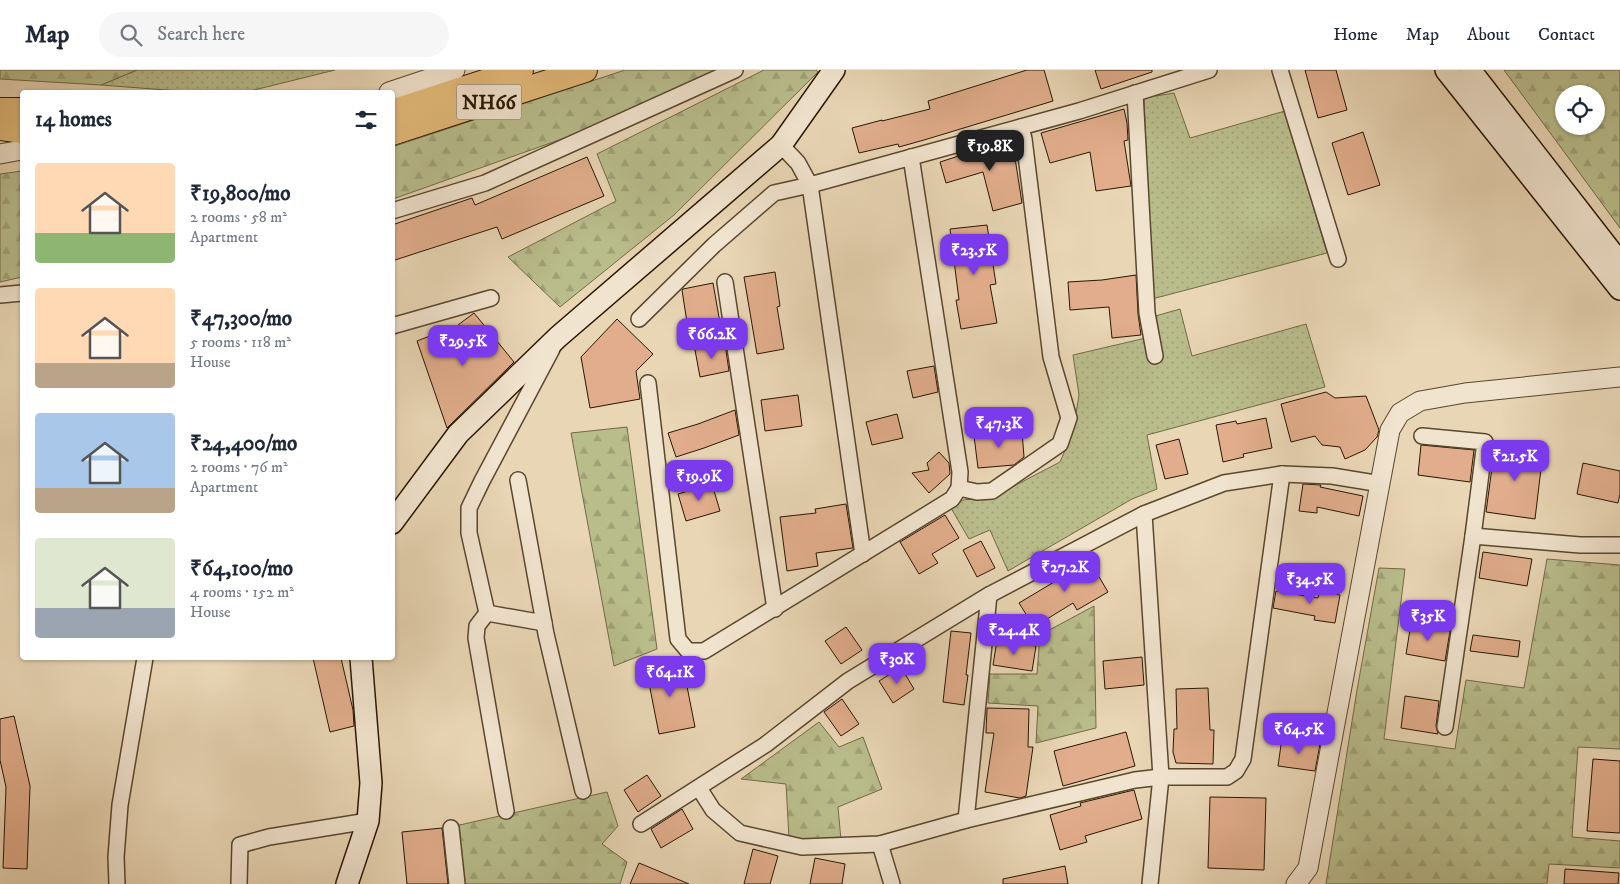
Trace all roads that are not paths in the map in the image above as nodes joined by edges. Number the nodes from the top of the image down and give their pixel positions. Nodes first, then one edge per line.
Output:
1 (455, 70) edge
2 (521, 70) edge
3 (586, 70) edge
4 (735, 70) edge
5 (834, 70) edge
6 (1209, 70) edge
7 (1280, 70) edge
8 (1446, 70) edge
9 (1470, 70) edge
10 (395, 90) edge
11 (1135, 93) junction
12 (0, 100) edge
13 (20, 102) edge
14 (0, 110) edge
15 (20, 110) edge
16 (395, 111) edge
17 (1021, 127) junction
18 (0, 128) edge
19 (20, 131) edge
20 (395, 132) edge
21 (781, 145) junction
22 (20, 150) edge
23 (0, 154) edge
24 (911, 157) junction
25 (810, 185) junction
26 (395, 210) edge
27 (1338, 259) dead end
28 (1620, 263) edge
29 (725, 282) dead end
30 (1620, 289) edge
31 (20, 293) edge
32 (0, 295) edge
33 (491, 298) dead end
34 (639, 319) dead end
35 (395, 325) edge
36 (558, 337) junction
37 (1155, 356) dead end
38 (1620, 377) edge
39 (648, 383) dead end
40 (1422, 436) dead end
41 (1282, 474) junction
42 (518, 480) dead end
43 (1380, 484) junction
44 (959, 488) junction
45 (1144, 514) junction
46 (395, 519) edge
47 (1473, 536) junction
48 (1620, 546) edge
49 (863, 554) junction
50 (989, 595) junction
51 (775, 609) junction
52 (487, 614) junction
53 (544, 623) junction
54 (145, 660) edge
55 (361, 660) edge
56 (1445, 727) dead end
57 (1161, 778) junction
58 (699, 788) junction
59 (583, 791) dead end
60 (506, 811) dead end
61 (966, 820) junction
62 (368, 821) junction
63 (641, 824) dead end
64 (451, 828) dead end
65 (880, 844) junction
66 (117, 884) edge
67 (239, 884) edge
68 (347, 884) edge
69 (457, 884) edge
70 (892, 884) edge
71 (1150, 884) edge
72 (1296, 884) edge

1 - 10 street
2 - 16 highway, NH66
3 - 20 highway, NH66
4 - 26 street
5 - 21 main road
6 - 11 street
7 - 27 street
8 - 30 main road
9 - 28 main road
11 - 17 street
11 - 37 street
12 - 13 street
14 - 15 highway
17 - 24 street
17 - 44 street
18 - 19 highway
21 - 25 street
21 - 36 main road
22 - 23 street
24 - 25 street
24 - 44 street
25 - 34 street
25 - 49 street
29 - 51 street
31 - 32 street
33 - 35 street
36 - 46 main road
36 - 52 street
38 - 43 street
39 - 51 street
40 - 47 street
41 - 43 street
41 - 45 street
41 - 57 street
42 - 53 street
43 - 72 street
44 - 49 street
45 - 50 street
45 - 57 street
47 - 48 street
47 - 56 street
49 - 51 street
50 - 58 street
50 - 61 street
52 - 53 street
52 - 60 street
53 - 59 street
54 - 66 street
55 - 62 main road
57 - 61 street
57 - 71 street
58 - 63 street
58 - 65 street
61 - 65 street
62 - 67 street
62 - 68 main road
64 - 69 street
65 - 70 street

